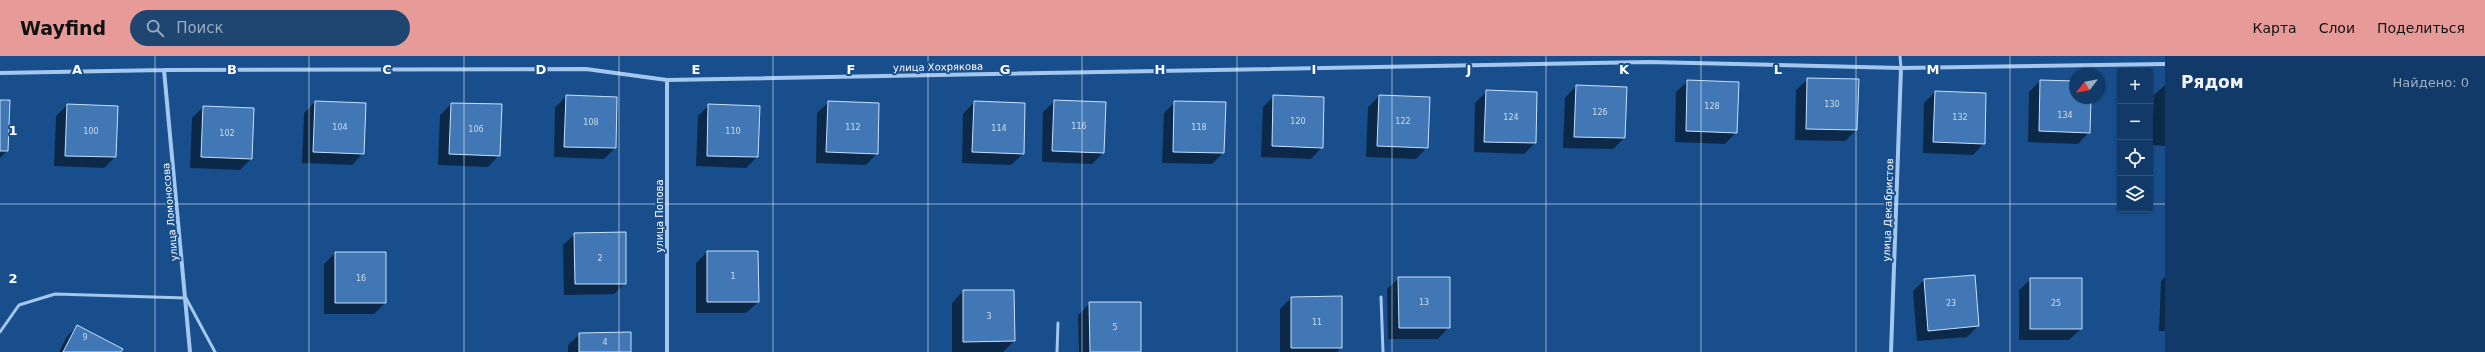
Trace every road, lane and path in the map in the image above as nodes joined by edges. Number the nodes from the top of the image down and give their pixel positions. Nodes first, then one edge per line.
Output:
1 (1900, 56) edge
2 (2165, 64) edge
3 (1901, 68) junction
4 (164, 70) junction
5 (0, 73) edge
6 (667, 80) junction
7 (1381, 297) dead end
8 (186, 298) junction
9 (1058, 323) dead end
10 (0, 332) edge
11 (190, 352) edge
12 (215, 352) edge
13 (667, 352) edge
14 (1057, 352) edge
15 (1383, 352) edge
16 (1890, 352) edge

1 - 3 lane
2 - 3 street, улица Хохрякова
3 - 6 street, улица Хохрякова
3 - 16 street, улица Декабристов
4 - 5 street, улица Хохрякова
4 - 6 street, улица Хохрякова
4 - 8 street, улица Ломоносова
6 - 13 street, улица Попова
7 - 15 lane
8 - 10 lane
8 - 11 street, улица Ломоносова
8 - 12 lane
9 - 14 lane

